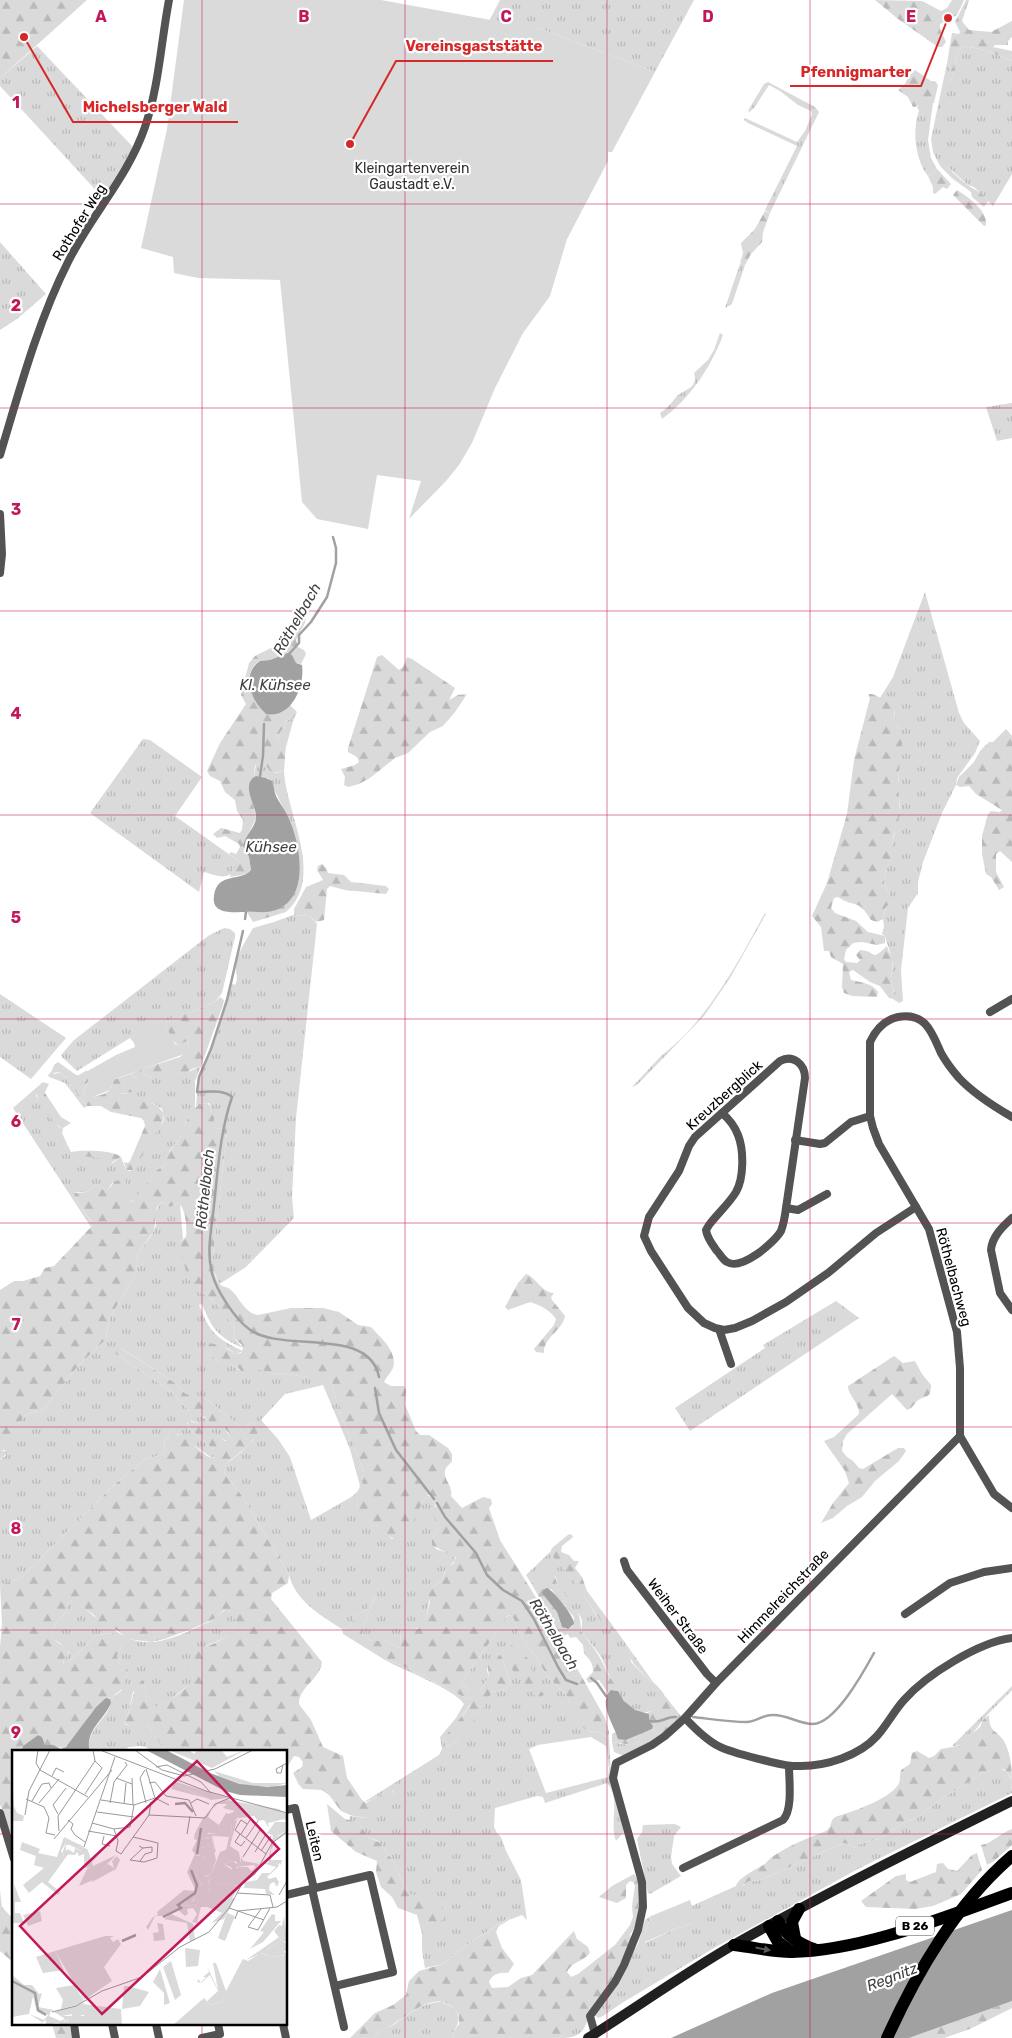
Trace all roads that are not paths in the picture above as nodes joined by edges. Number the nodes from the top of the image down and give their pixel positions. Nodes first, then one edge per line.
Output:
1 (169, 0) edge
2 (0, 456) edge
3 (0, 514) edge
4 (0, 572) edge
5 (1012, 999) edge
6 (990, 1012) dead end
7 (722, 1113) junction
8 (870, 1116) junction
9 (1011, 1116) edge
10 (795, 1140) junction
11 (827, 1194) dead end
12 (916, 1207) junction
13 (786, 1208) junction
14 (1012, 1218) edge
15 (1012, 1310) edge
16 (719, 1329) junction
17 (731, 1364) dead end
18 (960, 1436) junction
19 (1012, 1508) edge
20 (624, 1561) dead end
21 (1012, 1568) edge
22 (905, 1614) dead end
23 (1012, 1638) edge
24 (716, 1683) junction
25 (684, 1718) junction
26 (789, 1766) junction
27 (1012, 1801) edge
28 (288, 1810) edge
29 (0, 1813) edge
30 (12, 1852) edge
31 (1012, 1856) edge
32 (683, 1868) dead end
33 (313, 1889) junction
34 (1012, 1893) edge
35 (288, 1895) edge
36 (799, 1909) junction
37 (773, 1923) junction
38 (795, 1938) junction
39 (734, 1945) junction
40 (814, 1949) junction
41 (792, 1952) junction
42 (335, 1986) junction
43 (218, 2026) edge
44 (344, 2027) dead end
45 (591, 2036) edge
46 (202, 2038) edge
47 (887, 2038) edge

1 - 2 street, Rothofer Weg
3 - 4 street
5 - 6 street
7 - 10 street, Kreuzbergblick
7 - 13 street
7 - 16 street, Kreuzbergblick
8 - 9 street, Röthelbachweg
8 - 10 street
8 - 12 street, Röthelbachweg
10 - 13 street
11 - 13 street
12 - 16 street
12 - 18 street, Röthelbachweg
14 - 15 street
16 - 17 street
18 - 19 street
18 - 24 street, Himmelreichstraße
20 - 24 street, Weiher Straße
21 - 22 street
23 - 26 street
24 - 25 street, Himmelreichstraße
25 - 26 street
25 - 45 street, Himmelreichstraße
26 - 32 street
27 - 36 street
28 - 33 street, Leiten
29 - 30 street
31 - 47 main road, B 26
33 - 35 street
33 - 42 street
33 - 42 street
34 - 40 main road, B 26
36 - 37 street
36 - 38 main road
37 - 38 main road
37 - 39 street
37 - 41 main road
38 - 40 main road
39 -> 41 main road, B 26
39 - 45 street
40 - 41 main road, B 26
42 - 44 street
43 - 46 street

